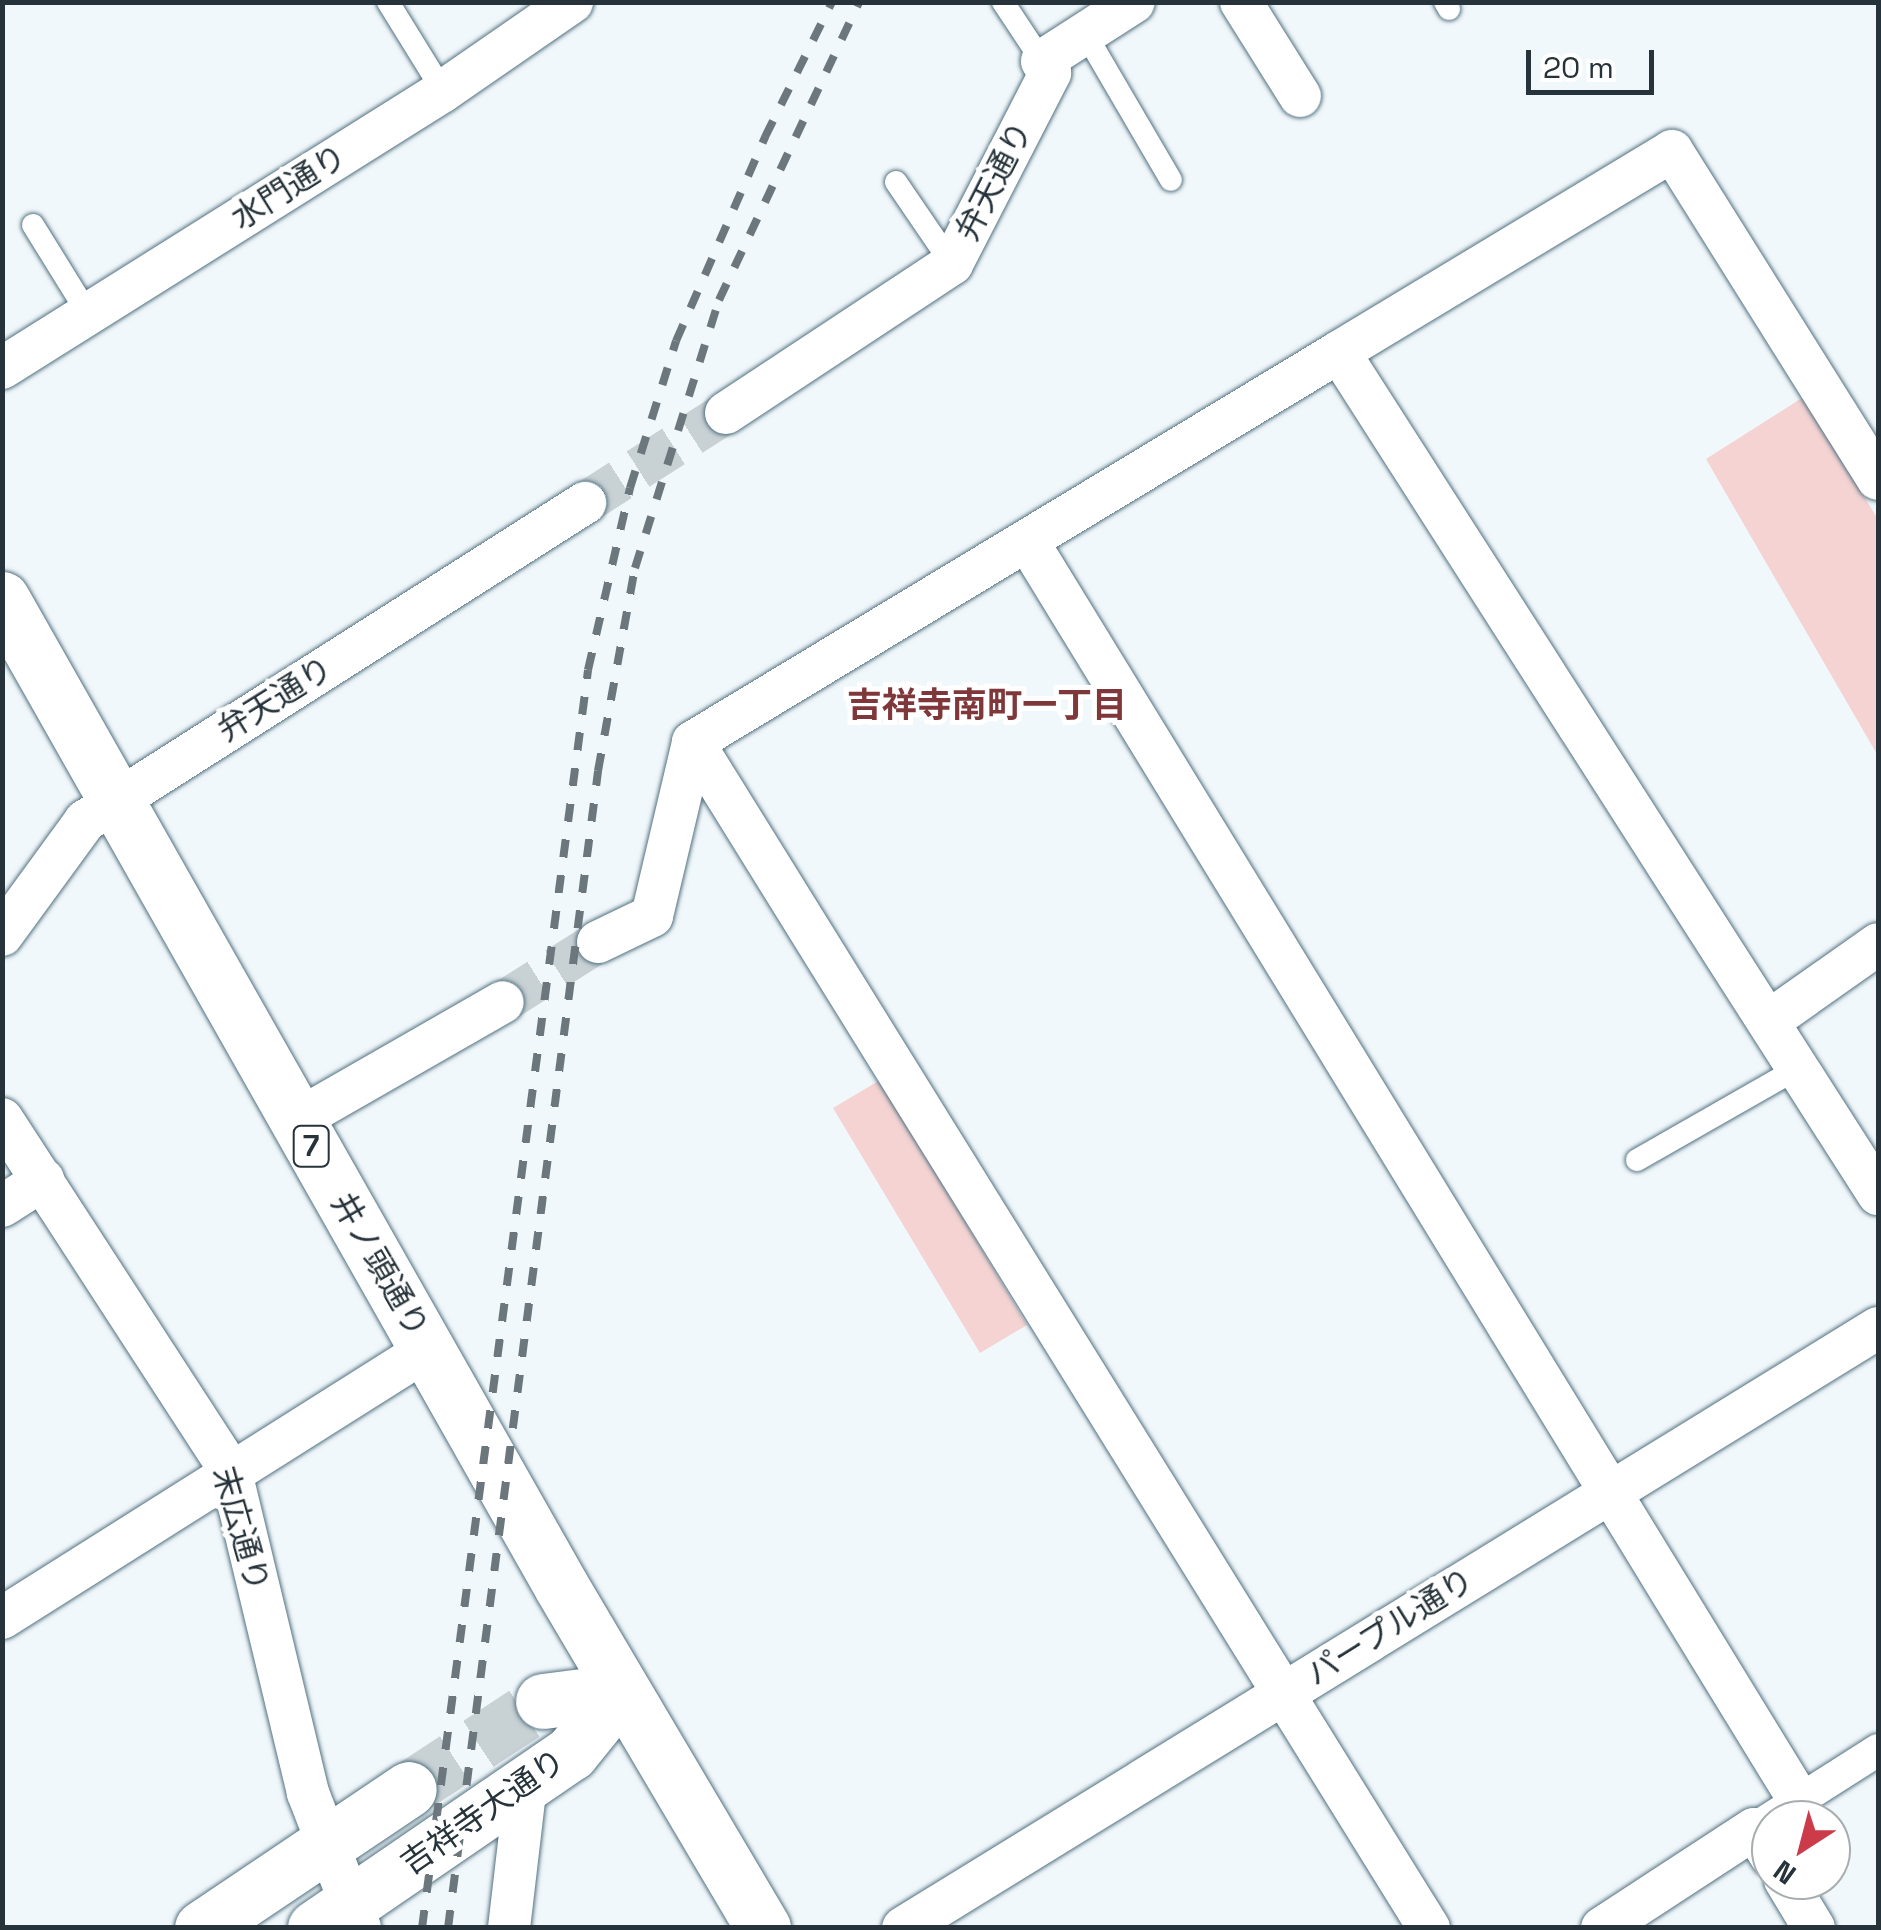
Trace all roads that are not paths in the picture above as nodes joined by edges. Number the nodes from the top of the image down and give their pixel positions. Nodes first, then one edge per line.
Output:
1 (388, 2) edge
2 (572, 2) edge
3 (1004, 2) edge
4 (1134, 2) edge
5 (1242, 2) edge
6 (1085, 33) junction
7 (1042, 61) junction
8 (443, 92) junction
9 (1300, 96) dead end
10 (1171, 180) dead end
11 (896, 182) dead end
12 (33, 225) dead end
13 (952, 264) junction
14 (88, 312) junction
15 (1339, 352) junction
16 (2, 368) edge
17 (726, 413) tunnel mouth
18 (1878, 479) edge
19 (584, 503) tunnel mouth
20 (1028, 542) junction
21 (2, 600) edge
22 (693, 742) junction
23 (114, 802) junction
24 (2, 935) edge
25 (598, 942) tunnel mouth
26 (1878, 944) edge
27 (503, 1002) tunnel mouth
28 (1769, 1022) junction
29 (1798, 1068) junction
30 (2, 1118) edge
31 (297, 1120) junction
32 (1637, 1160) dead end
33 (43, 1180) junction
34 (1878, 1194) edge
35 (2, 1206) edge
36 (1878, 1328) edge
37 (428, 1349) junction
38 (231, 1472) junction
39 (1610, 1490) junction
40 (2, 1618) edge
41 (621, 1691) junction
42 (1282, 1694) junction
43 (543, 1701) tunnel mouth
44 (1878, 1750) edge
45 (526, 1783) junction
46 (409, 1789) tunnel mouth
47 (1798, 1800) joint
48 (324, 1847) junction
49 (1751, 1848) edge
50 (1798, 1900) edge
51 (341, 1920) edge
52 (202, 1928) edge
53 (509, 1928) edge
54 (762, 1928) edge
55 (903, 1928) edge
56 (1429, 1928) edge
57 (1602, 1928) edge
58 (1814, 1928) edge

1 - 8 lane
2 - 8 street, 水門通り
3 - 7 lane
4 - 6 street
5 - 9 street
6 - 7 street
6 - 10 lane
7 - 13 street, 弁天通り
8 - 14 street, 水門通り
11 - 13 lane
12 - 14 lane
13 - 17 street, 弁天通り
14 - 16 street, 水門通り
15 - 18 street
15 - 20 street
15 - 28 street
19 - 23 street, 弁天通り
20 - 22 street
20 - 39 street
21 - 23 main road, 井ノ頭通り / 7
22 - 25 street
22 - 42 street
23 - 24 street, 弁天通り
23 - 31 main road, 井ノ頭通り / 7
26 - 28 street
27 - 31 street
28 - 29 street
29 - 32 lane
29 - 34 street
30 - 33 street, 末広通り
31 - 37 main road, 井ノ頭通り / 7
33 - 35 street
33 - 38 street, 末広通り
36 - 39 street, パープル通り
37 - 38 street
37 - 41 main road, 井ノ頭通り / 7
38 - 40 street
38 - 48 street, 末広通り
39 - 42 street, パープル通り
39 - 47 street
41 - 43 main road, 吉祥寺大通り
41 - 45 main road, 吉祥寺大通り
41 - 54 main road, 井ノ頭通り / 7
42 - 55 street, パープル通り
42 - 56 street
44 - 47 street
45 - 51 main road, 吉祥寺大通り
45 - 53 street
46 - 48 main road, 吉祥寺大通り
48 - 51 street, 末広通り
48 - 52 main road, 吉祥寺大通り
49 - 57 street
50 - 58 street

